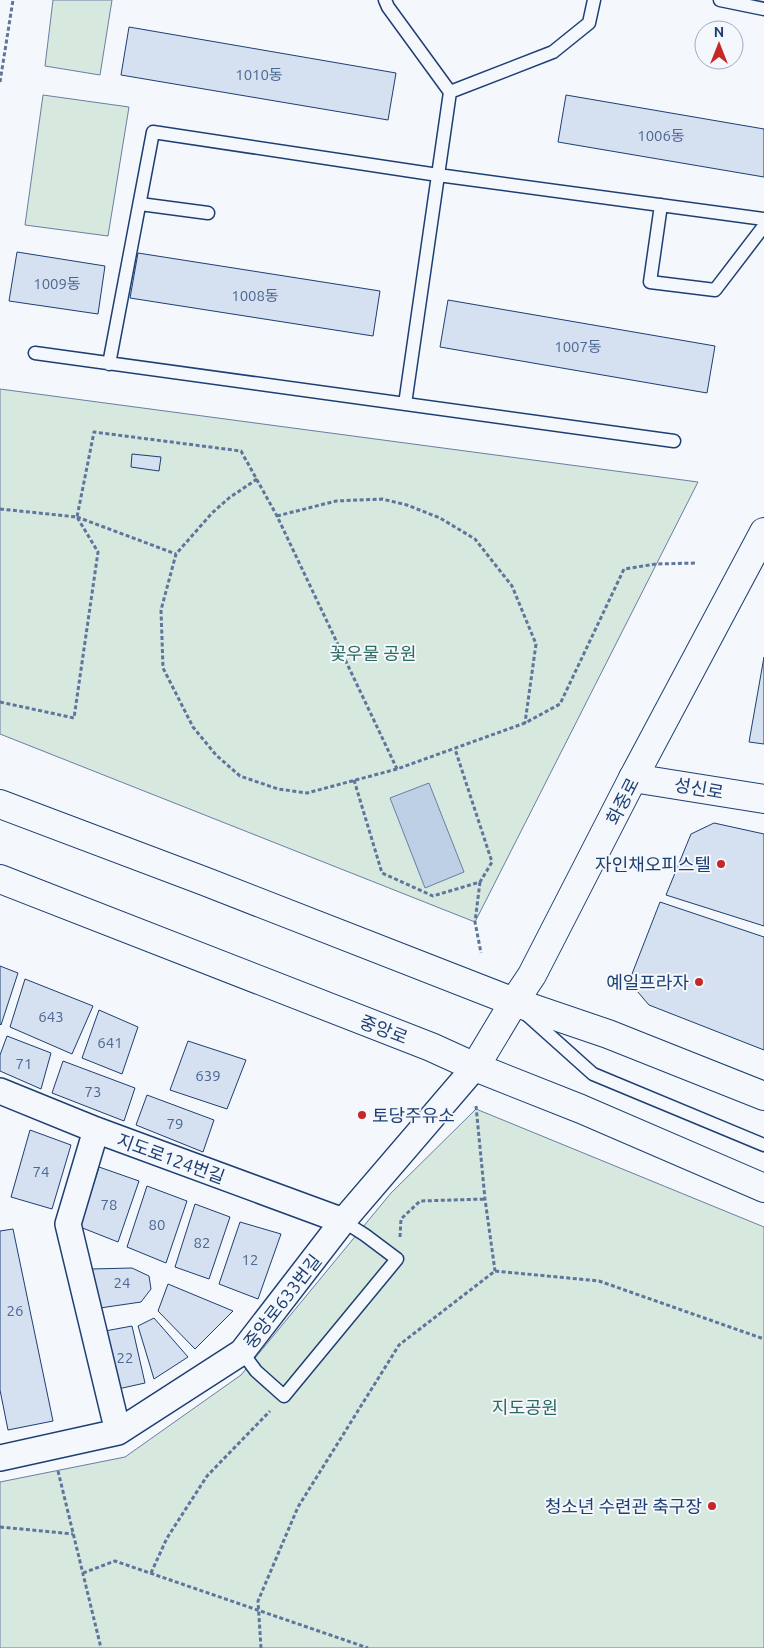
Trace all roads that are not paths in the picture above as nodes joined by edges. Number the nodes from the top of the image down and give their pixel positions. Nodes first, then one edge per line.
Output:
1 (385, 0) edge
2 (594, 0) edge
3 (720, 0) edge
4 (764, 8) edge
5 (450, 92) junction
6 (438, 175) junction
7 (140, 204) junction
8 (661, 205) junction
9 (208, 213) dead end
10 (764, 219) edge
11 (764, 226) edge
12 (35, 353) dead end
13 (109, 364) junction
14 (405, 404) junction
15 (674, 441) dead end
16 (764, 532) edge
17 (634, 778) junction
18 (0, 785) edge
19 (764, 800) edge
20 (0, 804) edge
21 (0, 879) edge
22 (204, 881) junction
23 (0, 895) edge
24 (110, 922) junction
25 (514, 1002) junction
26 (475, 1067) junction
27 (0, 1091) edge
28 (764, 1096) edge
29 (96, 1130) junction
30 (764, 1145) edge
31 (764, 1188) edge
32 (343, 1221) junction
33 (242, 1352) junction
34 (118, 1432) junction
35 (0, 1458) edge

1 - 5 lane
2 - 5 lane
3 - 4 lane
5 - 6 lane
6 - 7 lane
6 - 8 lane
6 - 14 lane
7 - 9 lane
7 - 13 lane
8 - 10 lane
8 - 11 lane
12 - 13 lane
13 - 14 lane
14 - 15 lane
16 - 17 main road, 화중로
17 - 19 main road, 성신로
17 - 25 main road, 화중로
18 - 22 main road
20 - 22 main road
21 - 24 main road, 중앙로
22 - 25 main road
23 - 24 main road
24 - 26 main road, 중앙로
25 - 26 main road, 화중로
25 - 28 main road
25 - 30 lane
26 - 31 main road, 중앙로
26 - 32 street, 중앙로633번길
27 - 29 street, 지도로124번길
29 - 32 street, 지도로124번길
29 - 34 street
32 - 33 street, 중앙로633번길
32 - 33 lane
33 - 34 street, 중앙로633번길
34 - 35 street, 중앙로633번길

